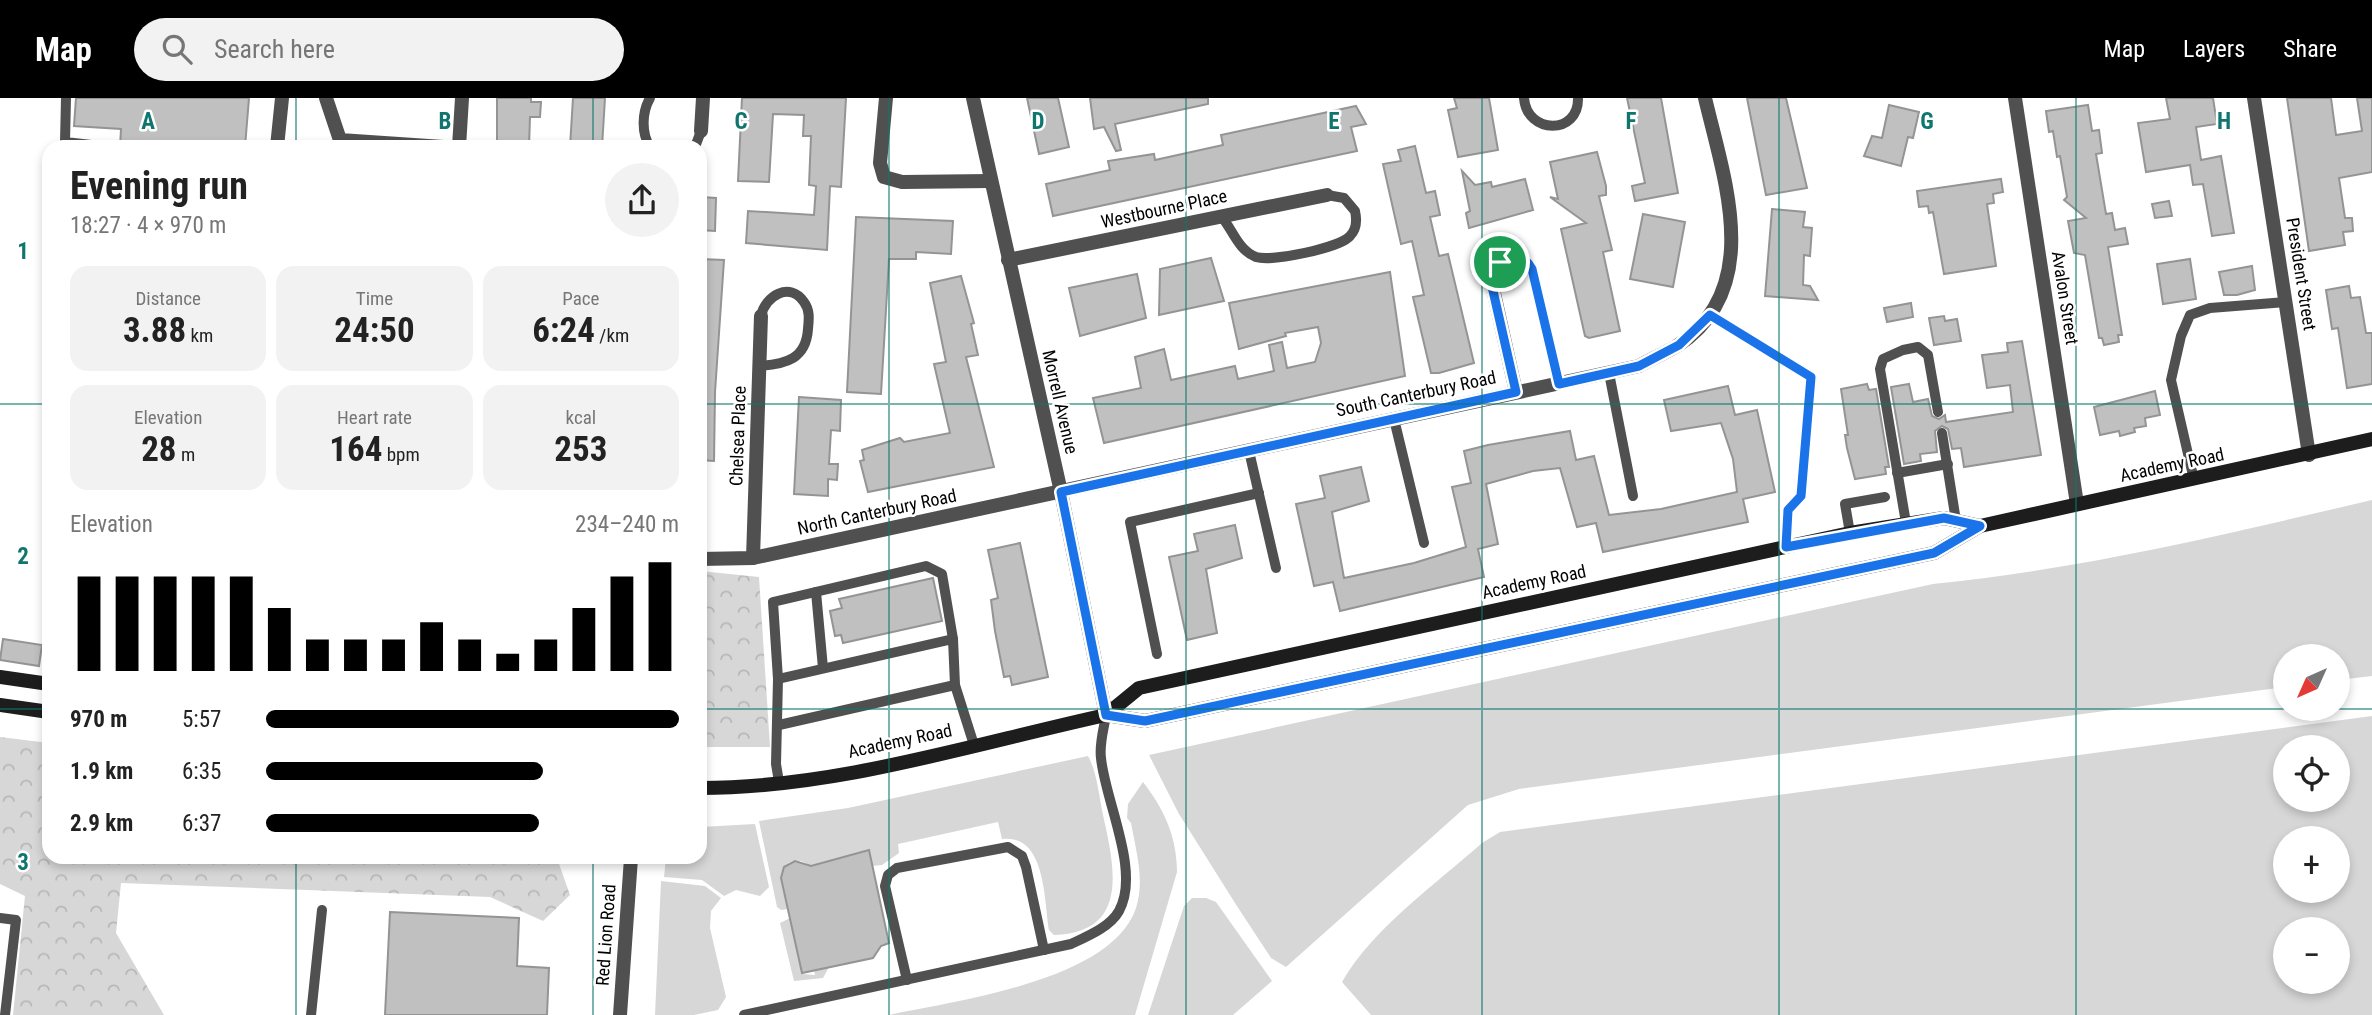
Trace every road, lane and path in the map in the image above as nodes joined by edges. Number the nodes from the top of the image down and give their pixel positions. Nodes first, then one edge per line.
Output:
1 (65, 98) edge
2 (282, 98) edge
3 (326, 98) edge
4 (462, 98) edge
5 (650, 98) edge
6 (704, 98) edge
7 (886, 98) edge
8 (973, 98) edge
9 (1524, 98) edge
10 (1578, 98) edge
11 (1706, 98) edge
12 (2015, 98) edge
13 (2254, 98) edge
14 (701, 131) joint
15 (65, 140) edge
16 (278, 140) edge
17 (340, 140) edge
18 (459, 140) edge
19 (647, 140) edge
20 (698, 140) edge
21 (990, 181) junction
22 (1327, 195) joint
23 (1220, 216) junction
24 (1008, 260) junction
25 (1493, 289) joint
26 (2286, 302) junction
27 (1710, 315) junction
28 (761, 316) joint
29 (760, 366) junction
30 (1609, 373) junction
31 (1559, 384) junction
32 (1516, 392) junction
33 (1938, 412) dead end
34 (1394, 419) junction
35 (1942, 433) dead end
36 (2372, 439) edge
37 (1249, 451) junction
38 (2309, 455) junction
39 (1948, 464) junction
40 (1897, 473) junction
41 (2194, 480) junction
42 (1061, 492) junction
43 (1259, 493) junction
44 (1633, 496) dead end
45 (1885, 497) dead end
46 (2077, 504) junction
47 (1956, 521) junction
48 (1906, 523) junction
49 (1980, 526) junction
50 (1850, 533) junction
51 (1424, 543) dead end
52 (1786, 547) junction
53 (753, 558) junction
54 (707, 559) edge
55 (1276, 568) dead end
56 (816, 592) junction
57 (953, 639) junction
58 (1157, 653) dead end
59 (823, 668) junction
60 (0, 677) edge
61 (778, 679) junction
62 (42, 683) edge
63 (955, 685) junction
64 (0, 705) edge
65 (42, 711) edge
66 (1106, 715) junction
67 (779, 725) junction
68 (974, 745) junction
69 (779, 782) junction
70 (707, 787) edge
71 (631, 864) edge
72 (322, 910) dead end
73 (0, 918) edge
74 (1044, 950) junction
75 (907, 980) junction
76 (5, 1015) edge
77 (311, 1015) edge
78 (620, 1015) edge
79 (744, 1015) edge

1 - 15 lane
2 - 16 street
3 - 17 street
4 - 18 street
5 - 19 lane
6 - 14 street
7 - 21 street
8 - 21 street, Morrell Avenue
9 - 10 lane
11 - 27 street, South Canterbury Road
12 - 46 street, Avalon Street
13 - 26 street, President Street
14 - 20 lane
21 - 24 street, Morrell Avenue
22 - 23 street, Westbourne Place
22 - 23 lane
23 - 24 street, Westbourne Place
24 - 42 street, Morrell Avenue
25 - 31 lane
25 - 32 street
26 - 38 street, President Street
26 - 41 lane
27 - 30 street, South Canterbury Road
27 - 52 lane
28 - 29 street, Chelsea Place
28 - 29 lane
29 - 53 street, Chelsea Place
30 - 31 street, South Canterbury Road
30 - 44 lane
31 - 32 street, South Canterbury Road
32 - 34 street, South Canterbury Road
33 - 40 lane
34 - 37 street, South Canterbury Road
34 - 51 lane
35 - 39 lane
36 - 38 main road, Academy Road
37 - 42 street, South Canterbury Road
37 - 43 lane
38 - 41 main road, Academy Road
39 - 40 lane
39 - 47 lane
40 - 48 lane
41 - 46 main road, Academy Road
42 - 53 street, North Canterbury Road
42 - 66 street, Morrell Avenue
43 - 55 lane
43 - 58 lane
45 - 50 lane
46 - 49 main road, Academy Road
47 - 48 main road, Academy Road
47 - 49 main road, Academy Road
48 - 50 main road, Academy Road
49 - 66 main road, Academy Road
50 - 52 main road, Academy Road
52 - 66 main road, Academy Road
53 - 54 street, North Canterbury Road
56 - 57 lane
56 - 59 lane
56 - 61 lane
57 - 59 lane
57 - 63 lane
59 - 61 lane
60 - 62 main road
61 - 67 lane
63 - 67 lane
63 - 68 lane
64 - 65 main road
66 - 68 main road, Academy Road
66 - 74 lane
67 - 69 lane
68 - 69 main road, Academy Road
69 - 70 main road, Academy Road
71 - 78 street, Red Lion Road
72 - 77 lane
73 - 76 lane
74 - 75 lane
74 - 75 lane
75 - 79 lane

